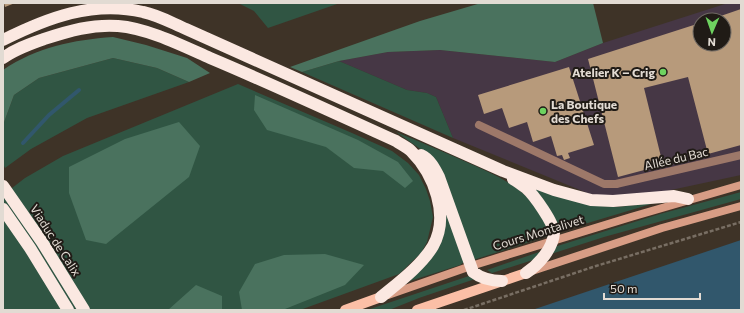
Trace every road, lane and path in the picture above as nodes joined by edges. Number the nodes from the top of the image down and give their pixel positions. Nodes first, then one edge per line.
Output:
1 (3, 40) edge
2 (3, 58) edge
3 (479, 125) dead end
4 (411, 151) junction
5 (741, 155) edge
6 (503, 171) junction
7 (741, 185) edge
8 (3, 186) edge
9 (688, 199) junction
10 (741, 206) edge
11 (3, 209) edge
12 (741, 222) edge
13 (552, 242) junction
14 (471, 266) junction
15 (526, 273) junction
16 (502, 281) junction
17 (381, 297) junction
18 (68, 310) edge
19 (84, 310) edge
20 (346, 310) edge
21 (418, 310) edge
22 (464, 310) edge

1 - 6 highway
2 - 4 highway
3 - 5 street, Allée du Bac
4 - 14 highway
4 - 17 highway
6 - 9 highway
6 - 13 highway
7 - 9 main road, Cours Montalivet
8 - 19 highway, Viaduc de Calix
9 - 13 main road, Cours Montalivet
10 - 15 main road
11 - 18 highway
12 - 22 path
13 - 14 main road, Cours Montalivet
13 - 15 highway
14 - 16 highway
14 - 17 main road, Cours Montalivet
15 - 16 main road
16 - 21 main road
17 - 20 main road, Cours Montalivet

